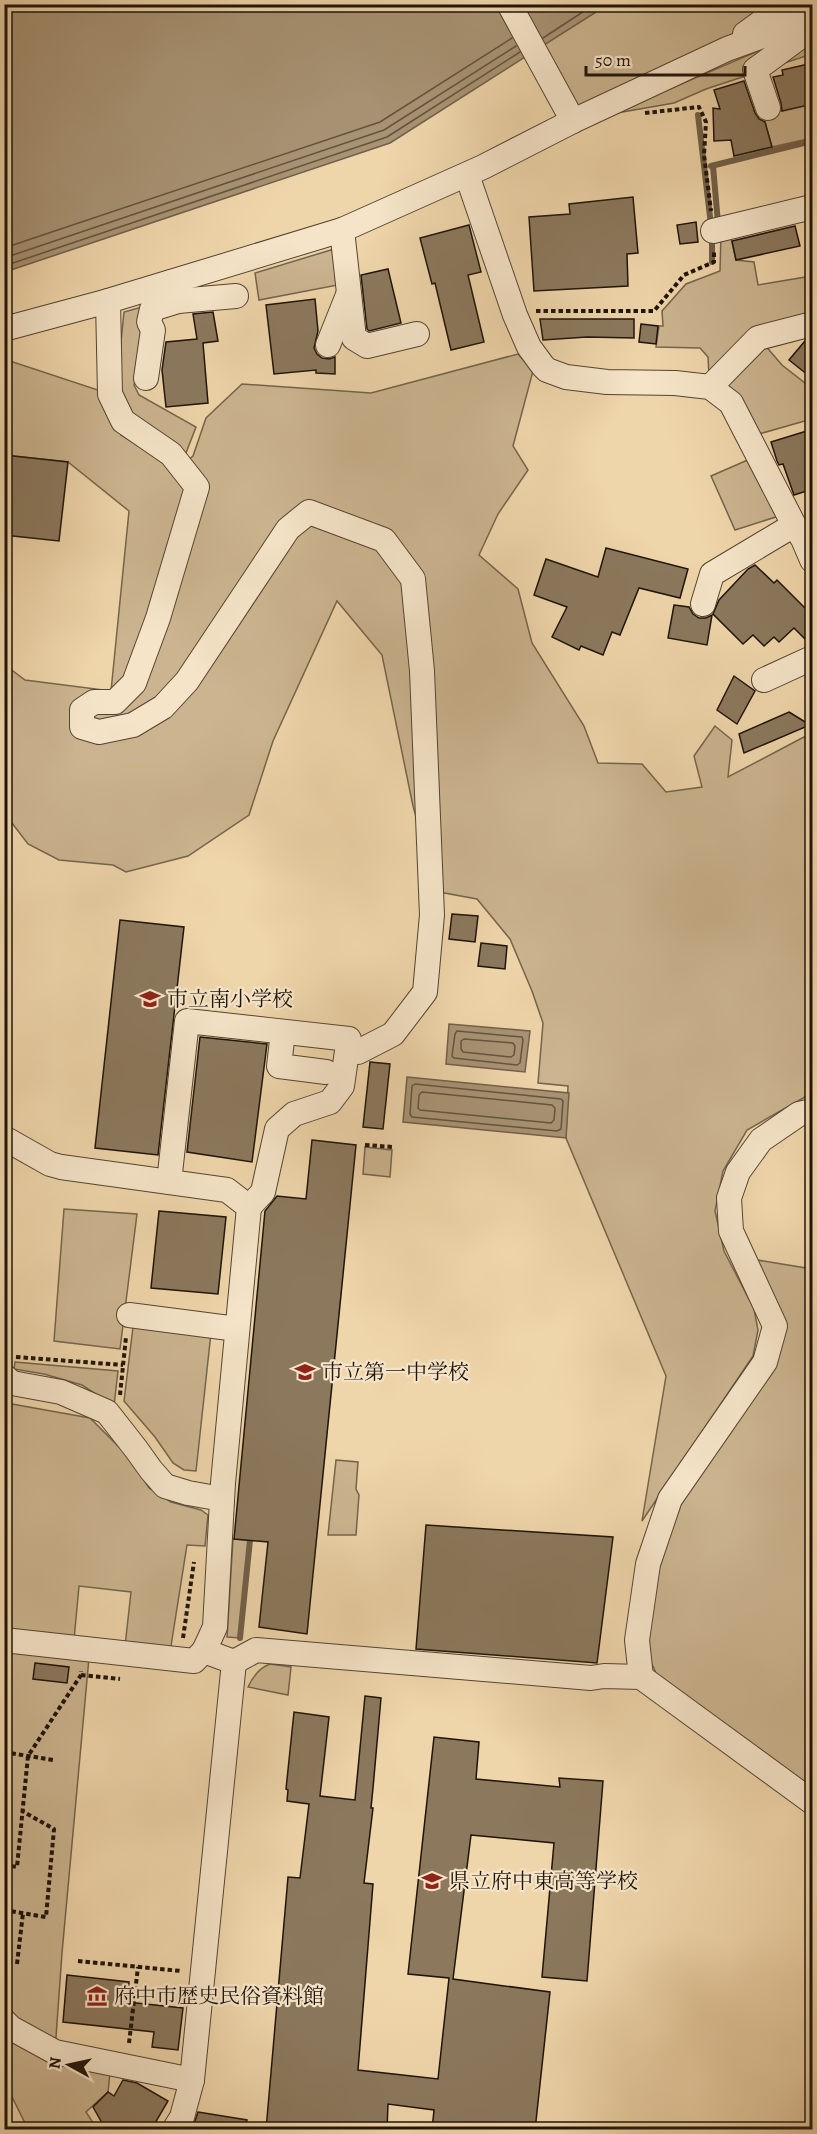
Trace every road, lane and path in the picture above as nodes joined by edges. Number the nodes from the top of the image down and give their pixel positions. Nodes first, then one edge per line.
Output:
1 (509, 4) edge
2 (786, 4) edge
3 (813, 18) edge
4 (813, 28) edge
5 (727, 49) junction
6 (768, 108) dead end
7 (642, 113) dead end
8 (569, 114) junction
9 (466, 175) junction
10 (813, 207) edge
11 (342, 230) junction
12 (713, 231) junction
13 (175, 291) junction
14 (349, 293) junction
15 (237, 296) dead end
16 (108, 301) junction
17 (533, 311) dead end
18 (813, 324) edge
19 (4, 328) edge
20 (417, 334) dead end
21 (328, 345) dead end
22 (146, 378) dead end
23 (710, 387) junction
24 (806, 540) edge
25 (703, 604) dead end
26 (813, 658) edge
27 (764, 680) dead end
28 (283, 1032) junction
29 (347, 1051) junction
30 (326, 1072) dead end
31 (813, 1111) edge
32 (4, 1138) edge
33 (365, 1144) dead end
34 (393, 1147) dead end
35 (169, 1182) junction
36 (249, 1207) junction
37 (128, 1325) joint
38 (237, 1329) junction
39 (123, 1365) junction
40 (10, 1367) edge
41 (118, 1404) dead end
42 (222, 1499) junction
43 (195, 1556) dead end
44 (7, 1579) dead end
45 (4, 1597) edge
46 (4, 1640) edge
47 (193, 1647) junction
48 (83, 1648) junction
49 (234, 1662) junction
50 (81, 1675) junction
51 (640, 1677) junction
52 (120, 1679) dead end
53 (4, 1752) edge
54 (28, 1756) junction
55 (53, 1760) dead end
56 (813, 1802) edge
57 (22, 1811) junction
58 (4, 1865) edge
59 (4, 1910) edge
60 (23, 1913) junction
61 (78, 1961) dead end
62 (17, 1964) dead end
63 (138, 1967) junction
64 (190, 1972) dead end
65 (4, 2022) edge
66 (129, 2043) dead end
67 (192, 2080) junction
68 (174, 2130) edge

1 - 8 street
2 - 5 street
3 - 5 street
4 - 6 street
5 - 8 street
7 - 12 path
8 - 9 street
9 - 11 street
9 - 23 street
10 - 12 street
11 - 13 street
11 - 14 street
12 - 17 path
13 - 15 street
13 - 16 street
13 - 22 street
14 - 20 street
14 - 21 street
16 - 19 street
16 - 29 street
18 - 23 street
23 - 24 street
24 - 25 street
26 - 27 street
28 - 29 street
28 - 30 street
28 - 35 street
29 - 36 street
31 - 51 street
32 - 35 street
33 - 34 path
35 - 36 street
36 - 38 street
37 - 38 street
37 - 39 path
38 - 42 street
39 - 40 path
39 - 41 path
40 - 42 street
42 - 47 street
43 - 47 path
44 - 45 path
46 - 48 street
47 - 48 street
47 - 49 street
48 - 50 path
49 - 51 street
49 - 67 street
50 - 52 path
50 - 54 path
51 - 56 street
53 - 54 path
54 - 55 path
54 - 57 path
57 - 58 path
57 - 60 path
59 - 60 path
60 - 62 path
61 - 63 path
63 - 64 path
63 - 66 path
65 - 67 street
67 - 68 street

